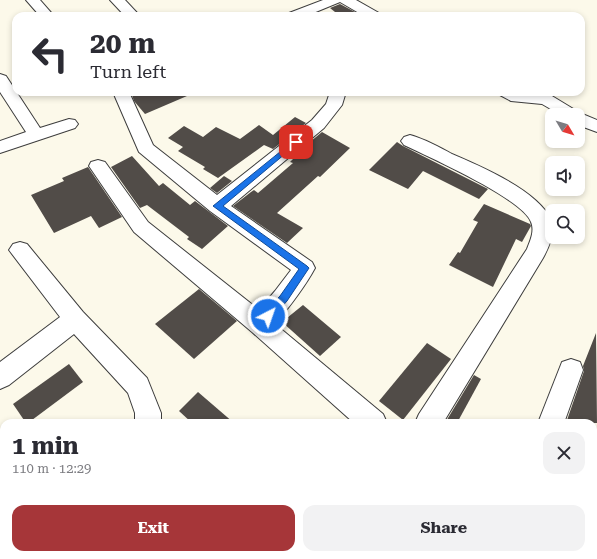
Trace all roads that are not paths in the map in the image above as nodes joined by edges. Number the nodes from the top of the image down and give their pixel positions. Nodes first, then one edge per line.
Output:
1 (33, 0) edge
2 (117, 0) edge
3 (335, 0) edge
4 (346, 0) edge
5 (44, 12) edge
6 (129, 12) edge
7 (304, 12) edge
8 (367, 12) edge
9 (0, 79) edge
10 (123, 96) edge
11 (338, 96) edge
12 (513, 96) edge
13 (561, 108) edge
14 (585, 121) edge
15 (69, 124) dead end
16 (597, 127) edge
17 (36, 135) junction
18 (410, 141) dead end
19 (0, 147) edge
20 (98, 166) dead end
21 (217, 206) junction
22 (20, 250) dead end
23 (75, 318) junction
24 (260, 325) junction
25 (571, 370) dead end
26 (0, 377) edge
27 (148, 419) edge
28 (369, 419) edge
29 (431, 419) edge
30 (553, 419) edge

1 - 5 street
2 - 6 street
3 - 7 street
4 - 8 street
9 - 17 street
10 - 21 street
11 - 21 street
12 - 13 street
14 - 16 street
15 - 17 street
17 - 19 street
18 - 29 street
20 - 24 street
21 - 24 street
22 - 23 street
23 - 26 street
23 - 27 street
24 - 28 street
25 - 30 street

